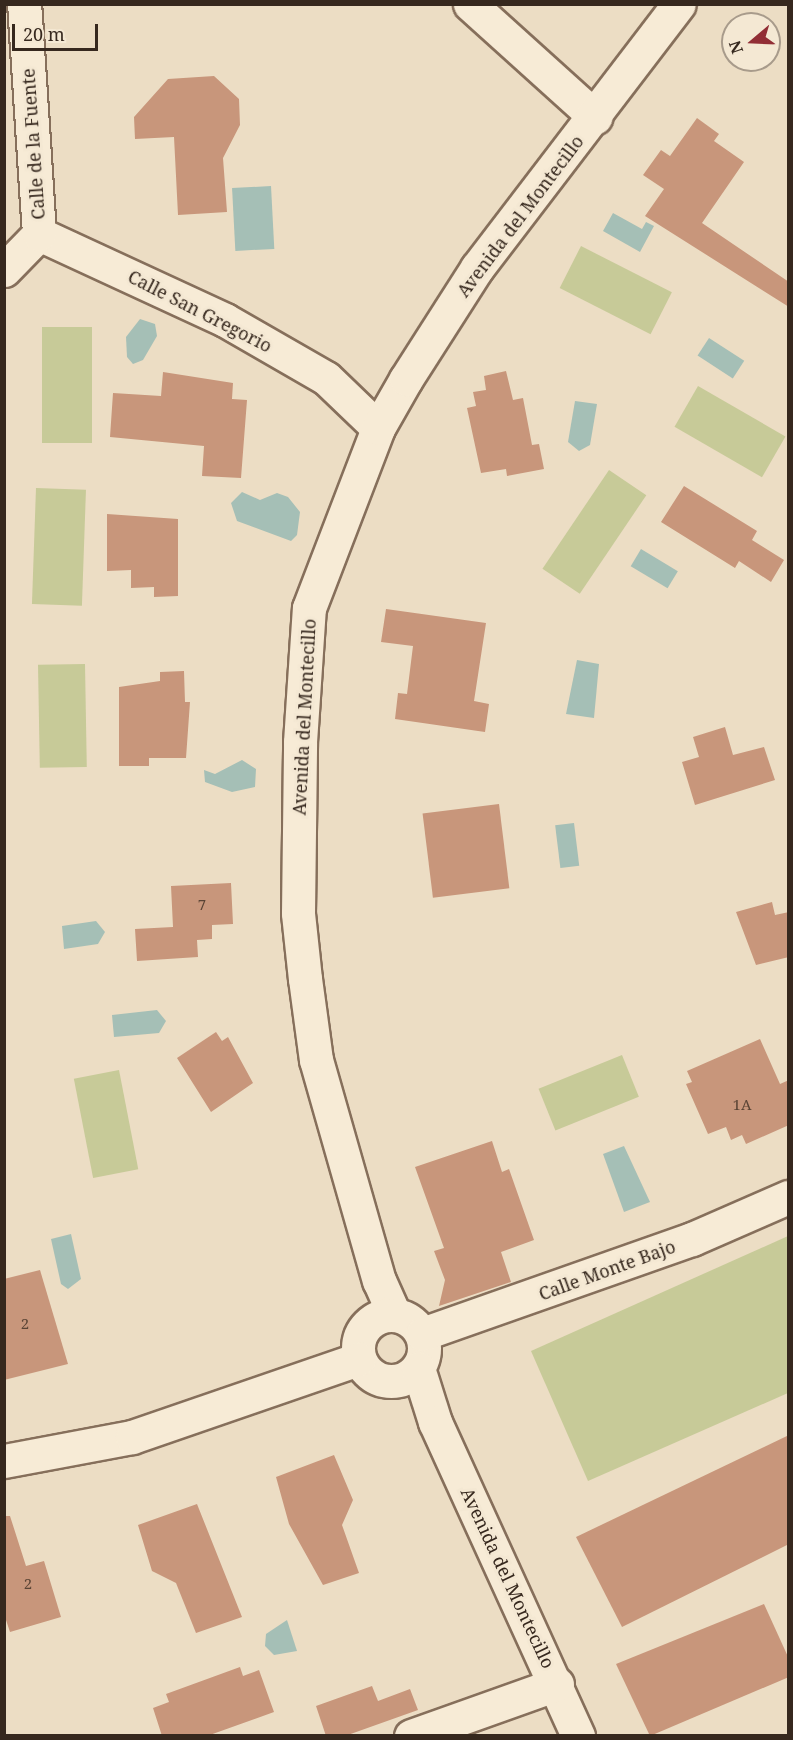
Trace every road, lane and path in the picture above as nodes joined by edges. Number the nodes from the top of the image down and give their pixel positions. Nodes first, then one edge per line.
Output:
1 (24, 4) edge
2 (470, 4) edge
3 (679, 4) edge
4 (595, 117) junction
5 (39, 234) junction
6 (4, 270) edge
7 (378, 428) junction
8 (789, 1197) edge
9 (383, 1317) junction
10 (422, 1334) junction
11 (359, 1359) junction
12 (409, 1374) junction
13 (4, 1461) edge
14 (557, 1684) junction
15 (411, 1736) edge
16 (578, 1736) edge

1 - 5 street, Calle de la Fuente
2 - 4 street, Avenida del Montecillo
3 - 4 street, Avenida del Montecillo
4 - 7 street, Avenida del Montecillo
5 - 6 street, Calle de la Fuente
5 - 7 street, Calle San Gregorio
7 - 9 street, Avenida del Montecillo
8 - 10 street, Calle Monte Bajo
9 - 10 street
9 - 11 street
10 - 12 street
11 - 12 street
11 - 13 street
12 - 14 street, Avenida del Montecillo
14 - 15 street
14 - 16 street, Avenida del Montecillo

